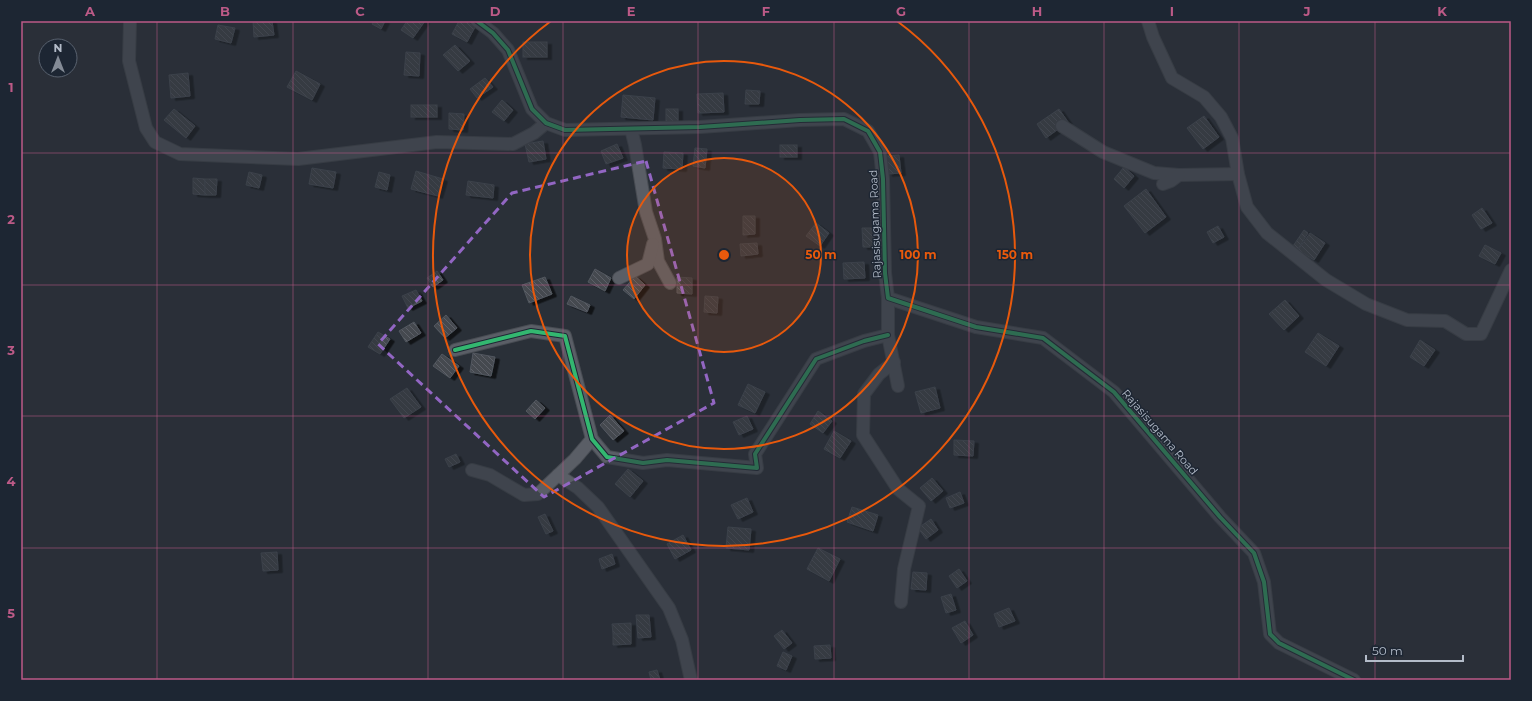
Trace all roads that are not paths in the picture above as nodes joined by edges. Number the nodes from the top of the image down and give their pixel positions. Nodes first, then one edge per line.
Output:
1 (130, 21) edge
2 (477, 21) edge
3 (1148, 21) edge
4 (546, 123) junction
5 (1062, 126) dead end
6 (630, 129) junction
7 (1238, 174) junction
8 (1179, 175) junction
9 (1163, 184) dead end
10 (655, 239) junction
11 (1511, 270) edge
12 (619, 278) dead end
13 (670, 283) dead end
14 (888, 298) junction
15 (888, 335) junction
16 (454, 350) dead end
17 (894, 362) junction
18 (898, 386) dead end
19 (592, 439) junction
20 (472, 470) dead end
21 (558, 475) junction
22 (901, 602) dead end
23 (691, 680) edge
24 (1354, 680) edge

1 - 4 street
2 - 4 street, Rajasisugama Road
3 - 7 street
4 - 6 street, Rajasisugama Road
5 - 8 street
6 - 10 street
6 - 14 street, Rajasisugama Road
7 - 8 street
7 - 11 street
8 - 9 street
10 - 12 street
10 - 13 street
14 - 15 street
14 - 24 street, Rajasisugama Road
15 - 17 street
15 - 19 street
16 - 19 street
17 - 18 street
17 - 22 street
19 - 21 street
20 - 21 street
21 - 23 street

